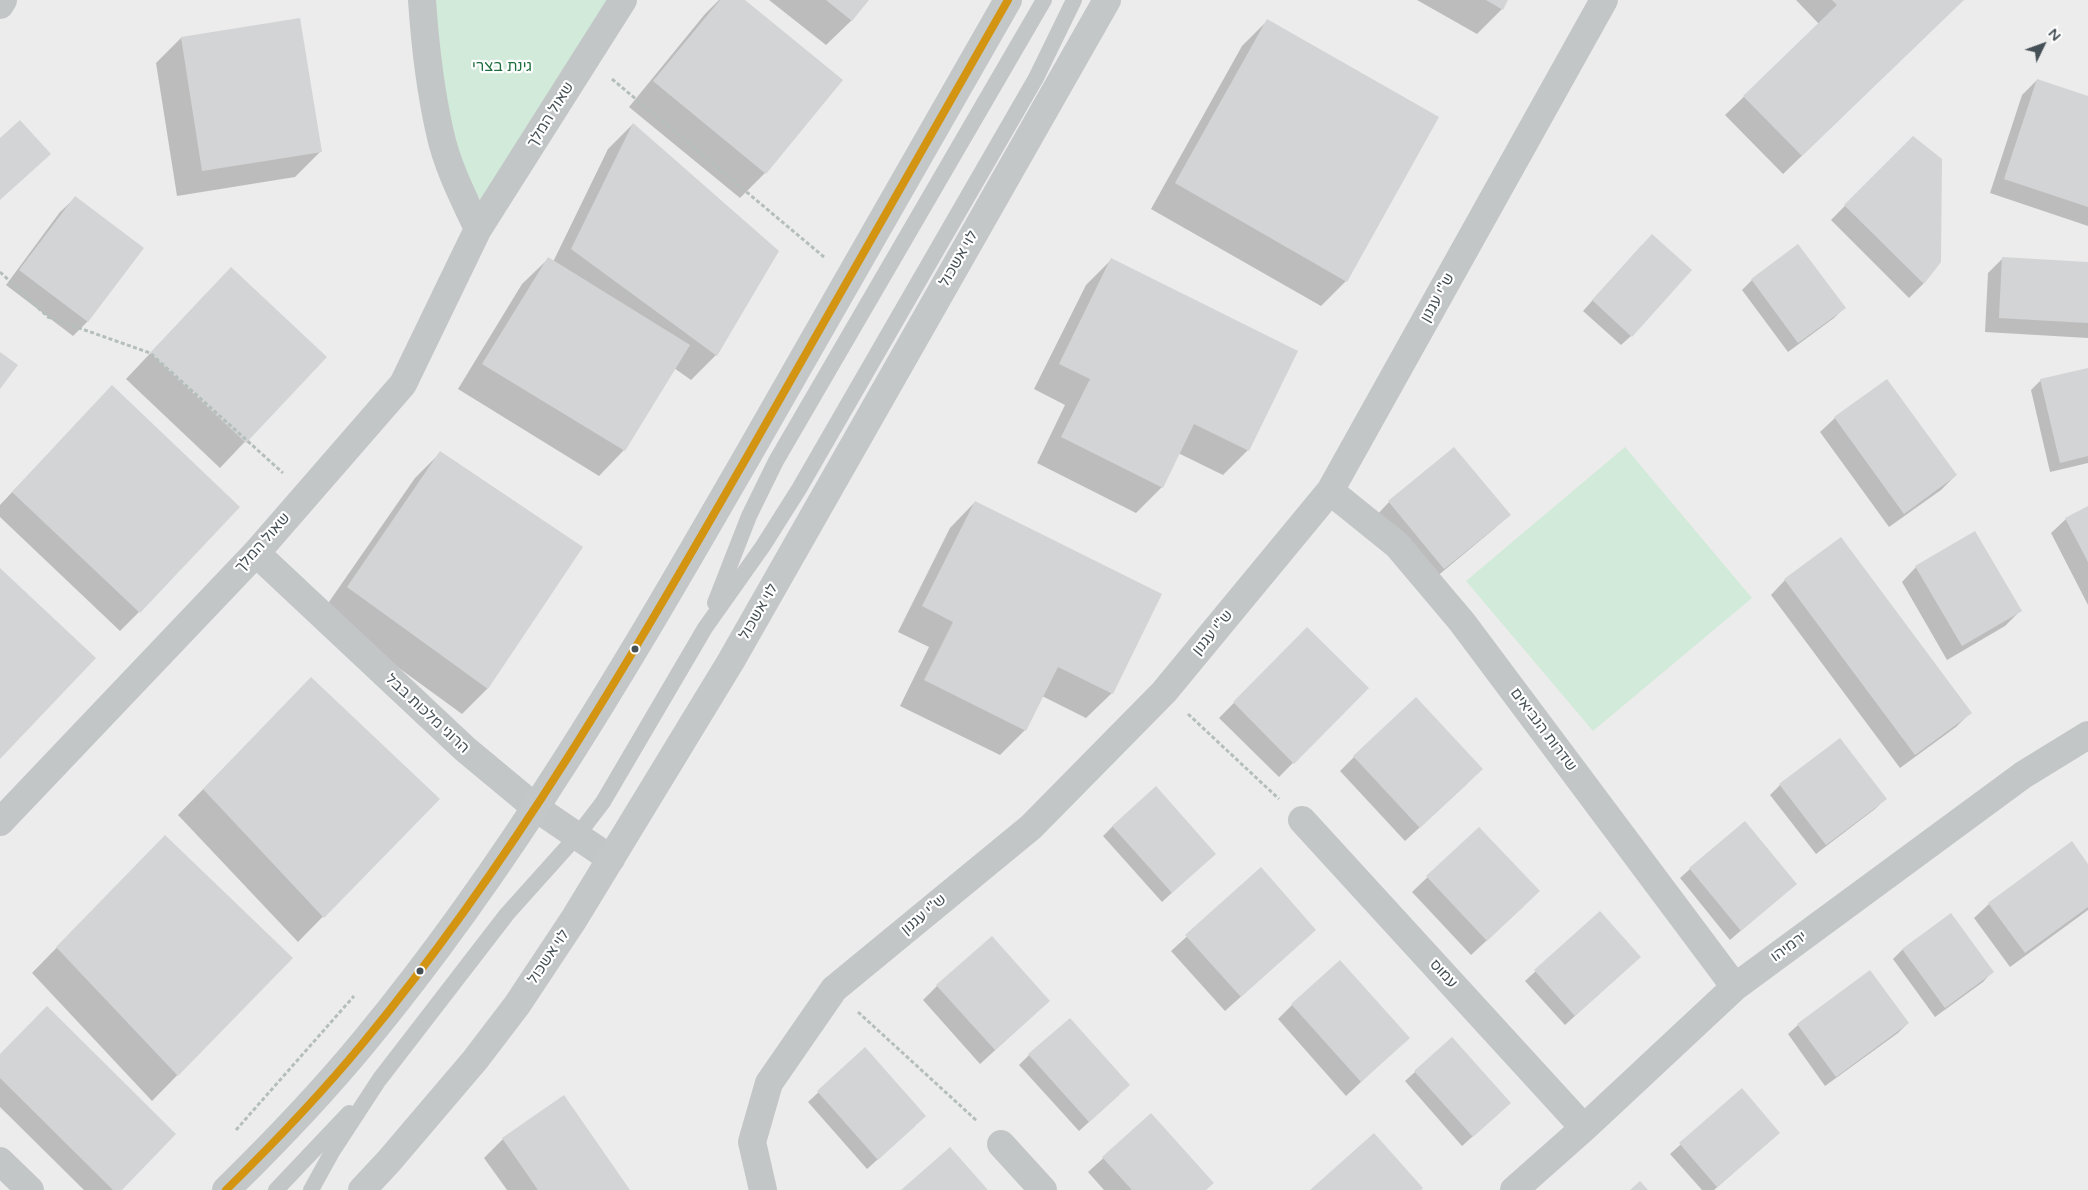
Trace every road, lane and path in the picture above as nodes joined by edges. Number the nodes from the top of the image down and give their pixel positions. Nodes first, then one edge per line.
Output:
1 (3, 0) edge
2 (422, 0) edge
3 (623, 0) edge
4 (1008, 0) edge
5 (1044, 0) edge
6 (1074, 0) edge
7 (1107, 0) edge
8 (1604, 0) edge
9 (0, 5) edge
10 (587, 57) junction
11 (478, 229) junction
12 (826, 259) dead end
13 (0, 272) edge
14 (288, 477) dead end
15 (1330, 491) junction
16 (256, 553) junction
17 (704, 628) junction
18 (1164, 692) junction
19 (2088, 734) edge
20 (536, 808) junction
21 (1302, 820) joint
22 (0, 822) edge
23 (577, 836) junction
24 (611, 859) junction
25 (1735, 986) junction
26 (834, 989) junction
27 (359, 992) dead end
28 (379, 1080) junction
29 (1584, 1128) junction
30 (235, 1132) dead end
31 (1001, 1144) joint
32 (0, 1161) edge
33 (30, 1190) edge
34 (226, 1190) edge
35 (276, 1190) edge
36 (311, 1190) edge
37 (362, 1190) edge
38 (763, 1190) edge
39 (1043, 1190) edge
40 (1514, 1190) edge

1 - 9 street
2 - 11 street
3 - 10 street, שאול המלך
4 - 20 main road
5 - 17 lane
6 - 17 lane
7 - 24 main road, לוי אשכול
8 - 15 street, ש"י עגנון
10 - 11 street, שאול המלך
10 - 12 path
11 - 16 street, שאול המלך
13 - 14 path
15 - 18 street, ש"י עגנון
15 - 25 street, שדרות הנביאים
16 - 20 street, הרוגי מלכות בבל
16 - 22 street, שאול המלך
17 - 23 lane
18 - 21 path
18 - 26 street, ש"י עגנון
19 - 25 street, ירמיהו
20 - 23 street, הרוגי מלכות בבל
20 - 34 main road
21 - 29 street, עמוס
23 - 24 street, הרוגי מלכות בבל
23 - 28 lane
24 - 37 main road, לוי אשכול
25 - 29 street, ירמיהו
26 - 31 path
26 - 38 street, ש"י עגנון
27 - 30 path
28 - 35 lane
28 - 36 lane
29 - 40 street, ירמיהו
31 - 39 street
32 - 33 street

